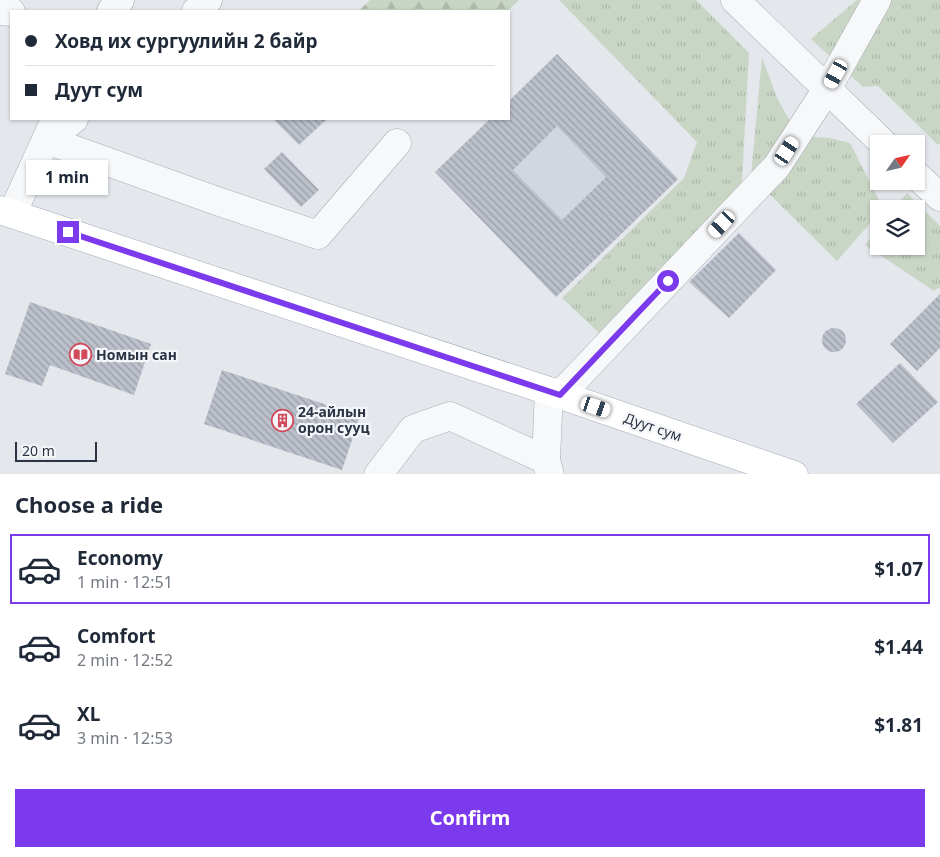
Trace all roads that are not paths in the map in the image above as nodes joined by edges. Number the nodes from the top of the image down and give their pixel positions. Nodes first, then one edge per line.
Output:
1 (120, 0) edge
2 (208, 0) edge
3 (735, 0) edge
4 (877, 0) edge
5 (112, 10) edge
6 (197, 10) edge
7 (827, 89) junction
8 (72, 120) edge
9 (51, 129) edge
10 (875, 135) edge
11 (397, 143) dead end
12 (925, 183) edge
13 (940, 197) edge
14 (6, 212) edge
15 (554, 393) junction
16 (548, 467) edge
17 (378, 474) edge
18 (794, 474) edge

1 - 5 street
2 - 6 street
3 - 7 street
4 - 7 street
7 - 10 street
7 - 15 street
8 - 9 street
9 - 11 street
9 - 14 street
12 - 13 street
14 - 15 main road, Дуут сум
15 - 16 street
15 - 18 main road, Дуут сум
16 - 17 street

